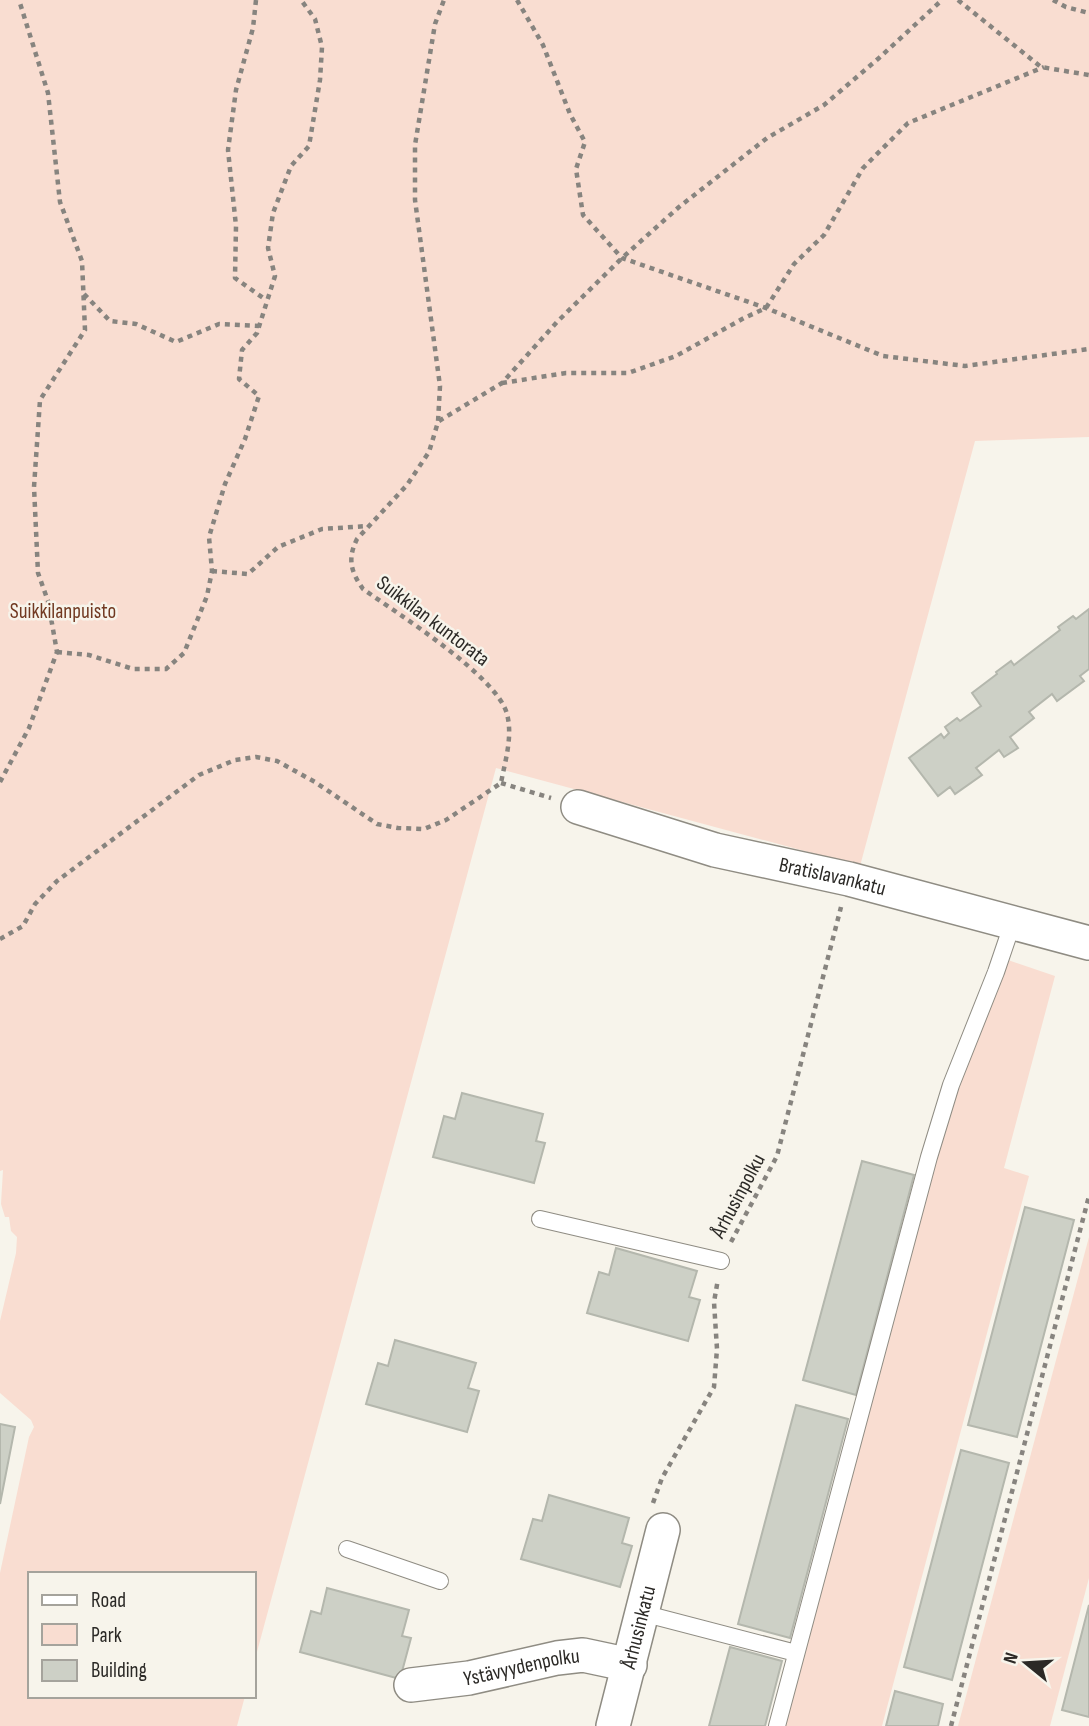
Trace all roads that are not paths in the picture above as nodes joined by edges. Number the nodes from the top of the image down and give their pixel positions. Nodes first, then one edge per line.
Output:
1 (578, 807) road end
2 (1013, 922) junction
3 (1089, 943) edge
4 (540, 1219) dead end
5 (721, 1261) road end
6 (657, 1520) road end
7 (347, 1549) dead end
8 (440, 1581) dead end
9 (642, 1613) junction
10 (796, 1653) junction
11 (630, 1665) junction
12 (411, 1685) dead end
13 (613, 1726) edge
14 (777, 1726) edge

1 - 2 street, Bratislavankatu
2 - 3 street, Bratislavankatu
2 - 10 lane
4 - 5 lane
6 - 9 street, Århusinkatu
7 - 8 lane
9 - 10 lane
9 - 11 street, Århusinkatu
10 - 14 lane
11 - 12 street, Ystävyydenpolku
11 - 13 street, Århusinkatu

